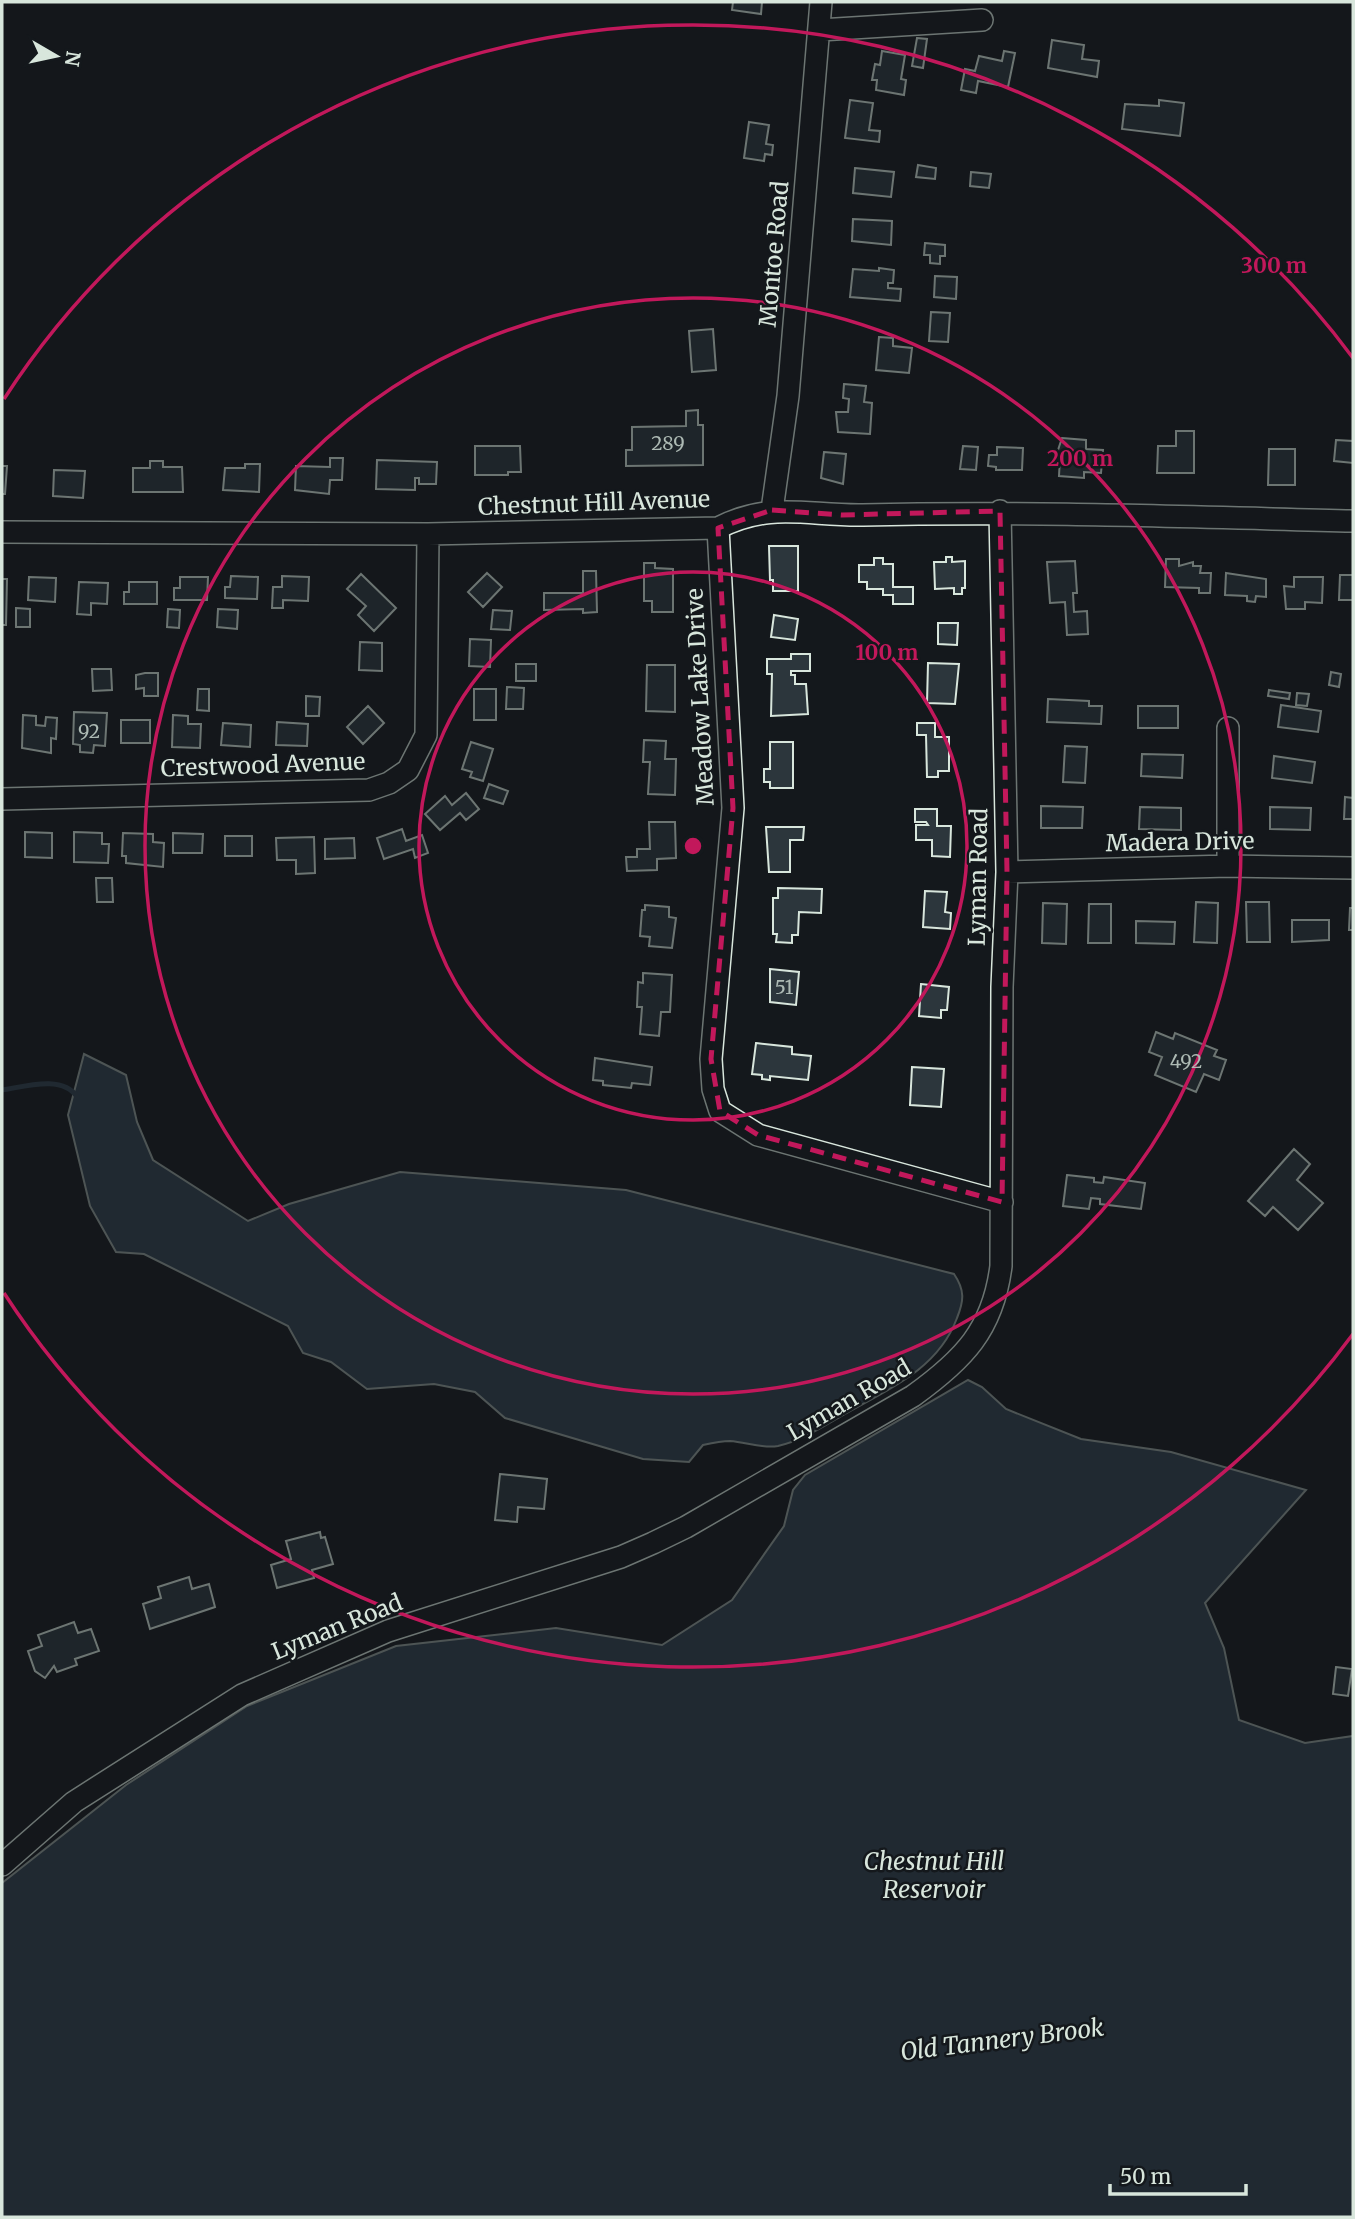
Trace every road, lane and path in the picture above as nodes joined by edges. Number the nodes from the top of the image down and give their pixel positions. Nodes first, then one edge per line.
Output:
1 (821, 2) edge
2 (982, 20) dead end
3 (820, 30) junction
4 (772, 510) junction
5 (1000, 511) junction
6 (1353, 521) edge
7 (718, 528) junction
8 (2, 532) edge
9 (429, 534) junction
10 (1228, 728) dead end
11 (2, 799) edge
12 (1228, 866) junction
13 (1353, 868) edge
14 (1007, 872) junction
15 (1002, 1202) junction
16 (2, 1865) edge

1 - 3 street, Montoe Road
2 - 3 street
3 - 4 street, Montoe Road
4 - 5 street, Chestnut Hill Avenue
4 - 7 street, Chestnut Hill Avenue
5 - 6 street, Chestnut Hill Avenue
5 - 14 street, Lyman Road
7 - 9 street, Chestnut Hill Avenue
7 - 15 street, Meadow Lake Drive
8 - 9 street, Chestnut Hill Avenue
9 - 11 street, Crestwood Avenue
10 - 12 street
12 - 13 street, Madera Drive
12 - 14 street, Madera Drive
14 - 15 street, Lyman Road
15 - 16 street, Lyman Road

